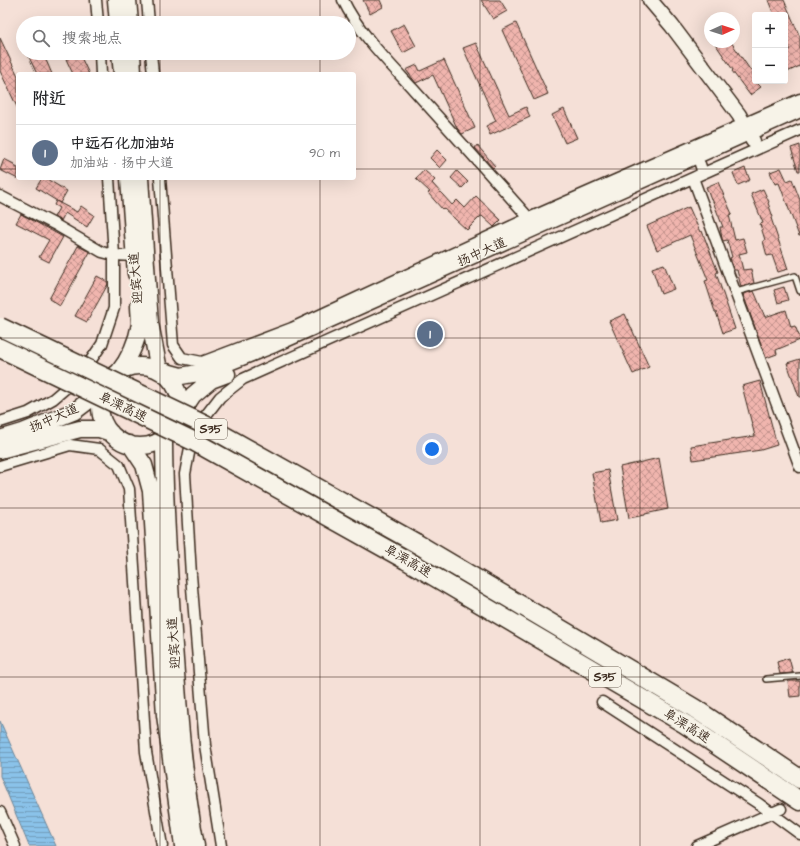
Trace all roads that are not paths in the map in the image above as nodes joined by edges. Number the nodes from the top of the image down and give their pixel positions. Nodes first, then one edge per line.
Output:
1 (96, 0) edge
2 (116, 0) edge
3 (128, 0) edge
4 (147, 0) edge
5 (343, 0) edge
6 (650, 0) edge
7 (97, 16) edge
8 (117, 16) edge
9 (129, 16) edge
10 (148, 16) edge
11 (353, 16) edge
12 (356, 21) edge
13 (100, 60) edge
14 (121, 60) edge
15 (132, 60) edge
16 (152, 60) edge
17 (101, 72) edge
18 (122, 72) edge
19 (133, 72) edge
20 (153, 72) edge
21 (800, 99) edge
22 (800, 109) edge
23 (800, 119) edge
24 (800, 130) edge
25 (749, 132) junction
26 (697, 171) junction
27 (109, 180) edge
28 (129, 180) edge
29 (140, 180) edge
30 (160, 180) edge
31 (0, 196) edge
32 (529, 218) junction
33 (114, 255) junction
34 (134, 256) junction
35 (800, 291) edge
36 (736, 292) junction
37 (0, 328) edge
38 (0, 348) edge
39 (159, 370) junction
40 (118, 373) junction
41 (104, 389) junction
42 (179, 416) junction
43 (0, 422) edge
44 (112, 433) junction
45 (164, 438) junction
46 (0, 439) edge
47 (130, 444) junction
48 (0, 450) edge
49 (0, 466) edge
50 (800, 467) edge
51 (800, 676) edge
52 (766, 679) dead end
53 (602, 702) dead end
54 (800, 779) edge
55 (800, 801) edge
56 (782, 809) dead end
57 (0, 812) edge
58 (772, 813) junction
59 (800, 834) edge
60 (15, 846) edge
61 (162, 846) edge
62 (183, 846) edge
63 (196, 846) edge
64 (221, 846) edge
65 (697, 846) edge

1 - 7 street
2 - 8 main road
3 - 9 main road
4 - 10 street
5 - 11 street
6 - 25 street
12 - 32 street
13 - 17 street
14 - 18 main road
15 - 19 main road
16 - 20 street
21 - 25 street
22 - 25 main road, 扬中大道
23 - 25 main road, 扬中大道
24 - 26 street
25 - 26 main road, 扬中大道
25 - 32 street
25 - 39 main road, 扬中大道
26 - 36 street
26 - 42 main road, 扬中大道
26 - 64 street
27 - 33 street
28 - 34 main road, 迎宾大道
29 - 39 main road, 迎宾大道
30 - 32 street
31 - 33 street
33 - 34 street
33 - 43 street
34 - 40 main road, 迎宾大道
35 - 36 lane
36 - 50 street
37 - 54 highway, 阜溧高速 / S35, bridge
38 - 55 highway, 阜溧高速 / S35, bridge
39 - 40 main road
39 - 42 main road
40 - 41 main road
41 - 44 main road
41 - 46 main road, 扬中大道
42 - 45 main road
44 - 47 main road
44 - 48 main road, 扬中大道
45 - 47 main road
45 - 63 main road, 迎宾大道
47 - 62 main road, 迎宾大道
49 - 61 street
51 - 52 lane
53 - 58 street
56 - 58 street
57 - 60 street
58 - 59 street
58 - 65 street

